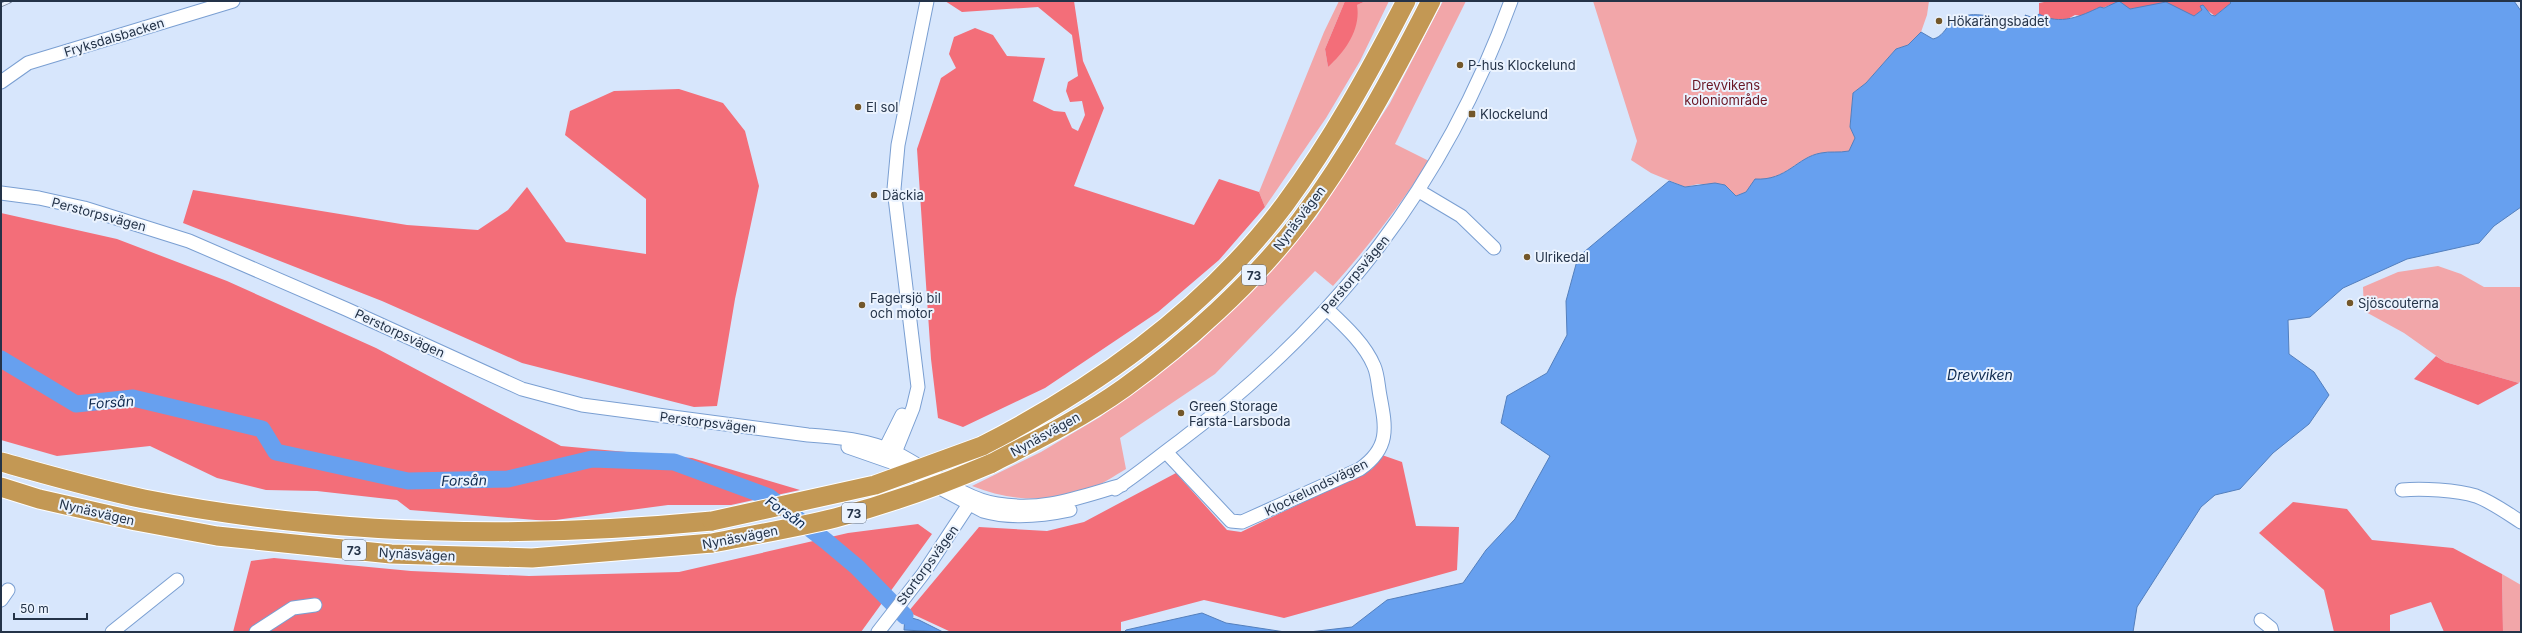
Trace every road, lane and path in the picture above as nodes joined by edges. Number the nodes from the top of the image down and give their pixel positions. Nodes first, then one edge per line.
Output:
1 (232, 1) edge
2 (927, 1) edge
3 (1406, 1) edge
4 (1431, 1) edge
5 (1511, 1) edge
6 (1, 82) edge
7 (1419, 190) junction
8 (1, 193) edge
9 (1494, 248) dead end
10 (1327, 309) junction
11 (1166, 452) junction
12 (888, 455) junction
13 (1, 462) edge
14 (1, 487) edge
15 (2402, 490) dead end
16 (971, 501) junction
17 (2521, 522) edge
18 (177, 580) dead end
19 (315, 605) dead end
20 (2261, 620) dead end
21 (112, 632) edge
22 (256, 632) edge
23 (878, 632) edge
24 (2272, 632) edge

1 - 6 street, Fryksdalsbacken
2 - 12 street
3 - 13 highway, Nynäsvägen / 73, bridge
4 - 14 highway, Nynäsvägen / 73, bridge
5 - 7 street, Perstorpsvägen
7 - 9 street
7 - 10 street, Perstorpsvägen
8 - 12 street, Perstorpsvägen
10 - 11 street, Perstorpsvägen
10 - 11 street, Klockelundsvägen
11 - 16 street, Perstorpsvägen
12 - 16 street, Perstorpsvägen
15 - 17 street
16 - 23 street, Stortorpsvägen
18 - 21 street
19 - 22 street
20 - 24 street

